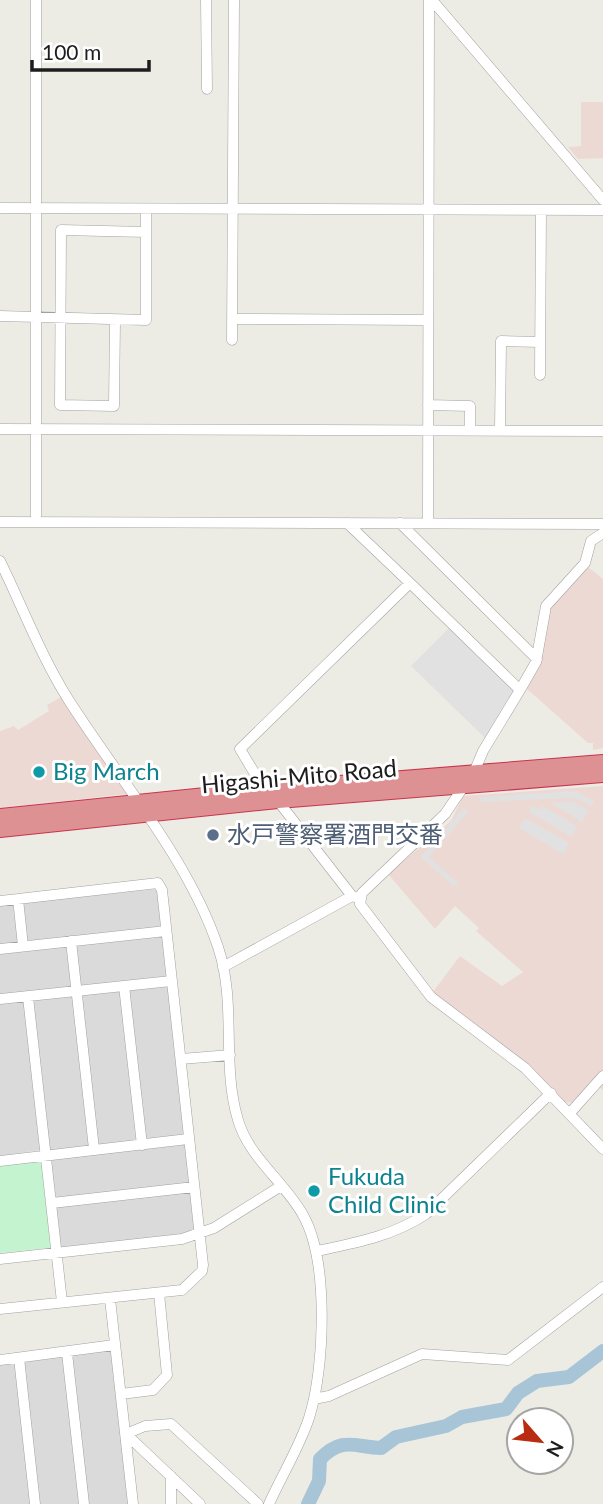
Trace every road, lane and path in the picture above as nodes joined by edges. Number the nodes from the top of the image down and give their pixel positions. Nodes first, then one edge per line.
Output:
1 (36, 0) edge
2 (206, 0) edge
3 (234, 0) edge
4 (431, 0) edge
5 (207, 89) dead end
6 (603, 200) edge
7 (37, 207) junction
8 (0, 208) edge
9 (233, 209) junction
10 (430, 209) junction
11 (146, 210) junction
12 (541, 210) junction
13 (603, 210) edge
14 (146, 232) junction
15 (0, 316) edge
16 (38, 319) junction
17 (61, 319) junction
18 (233, 319) junction
19 (427, 320) junction
20 (115, 321) junction
21 (232, 340) dead end
22 (540, 342) junction
23 (540, 375) dead end
24 (428, 405) junction
25 (0, 429) edge
26 (35, 429) junction
27 (429, 430) junction
28 (470, 430) junction
29 (500, 430) junction
30 (603, 430) edge
31 (0, 522) edge
32 (36, 522) junction
33 (347, 523) junction
34 (400, 523) junction
35 (428, 523) junction
36 (603, 524) edge
37 (603, 533) edge
38 (0, 561) edge
39 (410, 583) junction
40 (537, 659) junction
41 (520, 690) junction
42 (603, 762) edge
43 (475, 770) junction
44 (603, 775) edge
45 (464, 785) junction
46 (264, 789) junction
47 (278, 801) junction
48 (143, 808) junction
49 (0, 816) edge
50 (0, 830) edge
51 (358, 895) junction
52 (18, 899) junction
53 (0, 901) edge
54 (166, 931) junction
55 (71, 941) junction
56 (23, 946) junction
57 (0, 948) edge
58 (223, 967) junction
59 (171, 981) junction
60 (124, 986) junction
61 (78, 990) junction
62 (28, 997) junction
63 (0, 999) edge
64 (230, 1055) junction
65 (181, 1059) junction
66 (603, 1076) edge
67 (551, 1093) junction
68 (570, 1113) junction
69 (188, 1139) junction
70 (142, 1145) junction
71 (94, 1149) junction
72 (603, 1149) edge
73 (46, 1155) junction
74 (0, 1161) edge
75 (281, 1186) junction
76 (194, 1187) junction
77 (52, 1203) junction
78 (199, 1234) junction
79 (317, 1251) junction
80 (58, 1252) junction
81 (0, 1259) edge
82 (603, 1287) edge
83 (159, 1293) junction
84 (110, 1299) junction
85 (62, 1302) junction
86 (0, 1309) edge
87 (114, 1345) junction
88 (67, 1353) junction
89 (19, 1358) junction
90 (0, 1360) edge
91 (121, 1394) junction
92 (314, 1399) junction
93 (126, 1434) junction
94 (171, 1476) junction
95 (35, 1504) edge
96 (84, 1504) edge
97 (133, 1504) edge
98 (171, 1504) edge
99 (200, 1504) edge
100 (258, 1504) edge
101 (269, 1504) edge

1 - 7 street
2 - 5 street
3 - 9 street
4 - 6 street
4 - 10 street
7 - 8 street
7 - 11 street
7 - 16 street
9 - 10 street
9 - 11 street
9 - 18 street
10 - 12 street
10 - 19 street
11 - 14 street
12 - 13 street
12 - 22 street
14 - 17 street
14 - 20 street
15 - 16 street
16 - 17 street
16 - 26 street
17 - 20 street
17 - 20 street
18 - 19 street
18 - 21 street
19 - 24 street
22 - 23 street
22 - 29 street
24 - 27 street
24 - 28 street
25 - 26 street
26 - 27 street
26 - 32 street
27 - 28 street
27 - 35 street
28 - 29 street
29 - 30 street
31 - 32 street
32 - 33 street
33 - 34 street
33 - 39 street
34 - 35 street
34 - 40 street
35 - 36 street
37 - 40 street
38 - 48 street
39 - 41 street
39 - 46 street
40 - 41 street
41 - 43 street
42 - 43 highway, Higashi-Mito Road
43 - 45 street
43 - 46 highway, Higashi-Mito Road
44 - 45 highway, Higashi-Mito Road
45 - 47 highway, Higashi-Mito Road
45 - 51 street
46 - 48 highway, Higashi-Mito Road
47 - 48 highway, Higashi-Mito Road
47 - 51 street
48 - 49 highway, Higashi-Mito Road
48 - 50 highway, Higashi-Mito Road
48 - 58 street
51 - 58 street
51 - 67 street
52 - 53 street
52 - 54 street
52 - 56 street
54 - 55 street
54 - 59 street
55 - 56 street
55 - 61 street
56 - 57 street
58 - 64 street
59 - 60 street
59 - 65 street
60 - 61 street
60 - 70 street
61 - 62 street
61 - 71 street
62 - 63 street
62 - 73 street
64 - 65 street
64 - 75 street
65 - 69 street
66 - 68 street
67 - 68 street
67 - 79 street
68 - 72 street
69 - 70 street
69 - 76 street
70 - 71 street
71 - 73 street
73 - 74 street
73 - 77 street
75 - 78 street
75 - 79 street
76 - 77 street
76 - 78 street
77 - 80 street
78 - 80 street
78 - 83 street
79 - 92 street
80 - 81 street
80 - 85 street
82 - 92 street
83 - 84 street
83 - 91 street
84 - 85 street
84 - 87 street
85 - 86 street
87 - 88 street
87 - 91 street
88 - 89 street
88 - 96 street
89 - 90 street
89 - 95 street
91 - 93 street
92 - 101 street
93 - 94 street
93 - 97 street
93 - 100 street
94 - 98 street
94 - 99 street

